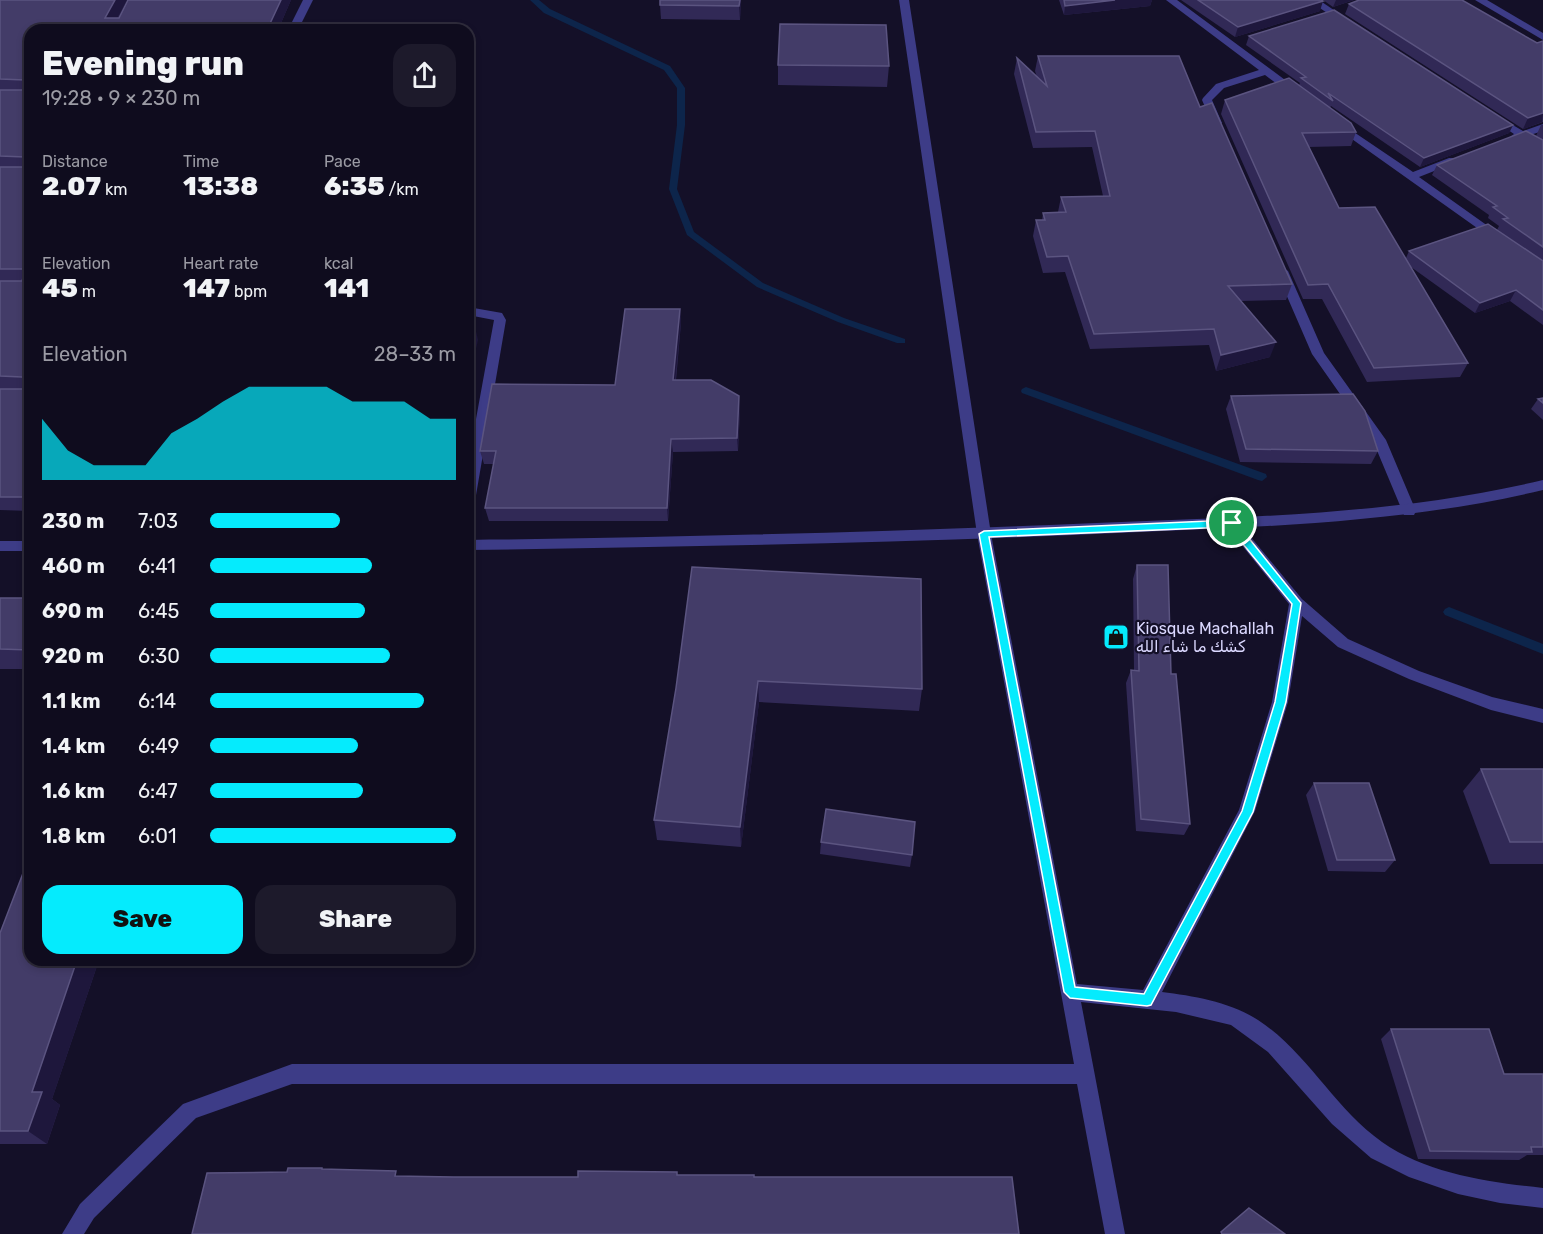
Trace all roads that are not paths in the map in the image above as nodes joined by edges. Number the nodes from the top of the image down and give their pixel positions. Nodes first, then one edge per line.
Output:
1 (308, 0) edge
2 (904, 0) edge
3 (1171, 0) edge
4 (1313, 0) edge
5 (1480, 0) edge
6 (1336, 10) junction
7 (1320, 16) edge
8 (296, 24) edge
9 (1351, 25) edge
10 (1543, 37) edge
11 (1241, 40) edge
12 (1230, 44) junction
13 (1267, 71) junction
14 (1305, 99) edge
15 (1482, 108) edge
16 (1333, 120) edge
17 (1543, 127) edge
18 (1221, 132) edge
19 (1522, 134) junction
20 (1499, 143) edge
21 (1543, 148) edge
22 (1466, 156) edge
23 (1410, 177) junction
24 (1505, 243) edge
25 (1276, 259) edge
26 (474, 311) edge
27 (474, 396) edge
28 (488, 396) junction
29 (474, 470) edge
30 (1543, 486) edge
31 (1409, 511) junction
32 (1232, 523) junction
33 (984, 534) junction
34 (474, 545) edge
35 (0, 546) edge
36 (24, 546) edge
37 (1297, 603) junction
38 (1543, 716) edge
39 (1070, 992) junction
40 (1147, 1001) junction
41 (1084, 1074) junction
42 (1543, 1198) edge
43 (72, 1234) edge
44 (1115, 1234) edge

1 - 8 street
2 - 33 street
3 - 12 street
4 - 6 street
5 - 10 street
6 - 7 street
6 - 9 street
11 - 12 street
12 - 13 street
13 - 14 street
13 - 18 street
15 - 19 street
16 - 23 street
17 - 19 street
19 - 20 street
19 - 21 street
22 - 23 street
23 - 24 street
25 - 31 street
26 - 28 street
27 - 28 street
28 - 29 street
30 - 31 street
31 - 32 street
32 - 33 street
32 - 37 street
33 - 34 street
33 - 39 street
35 - 36 street
37 - 38 street
37 - 40 street
39 - 40 street
39 - 41 street
40 - 42 street
41 - 43 street
41 - 44 street

